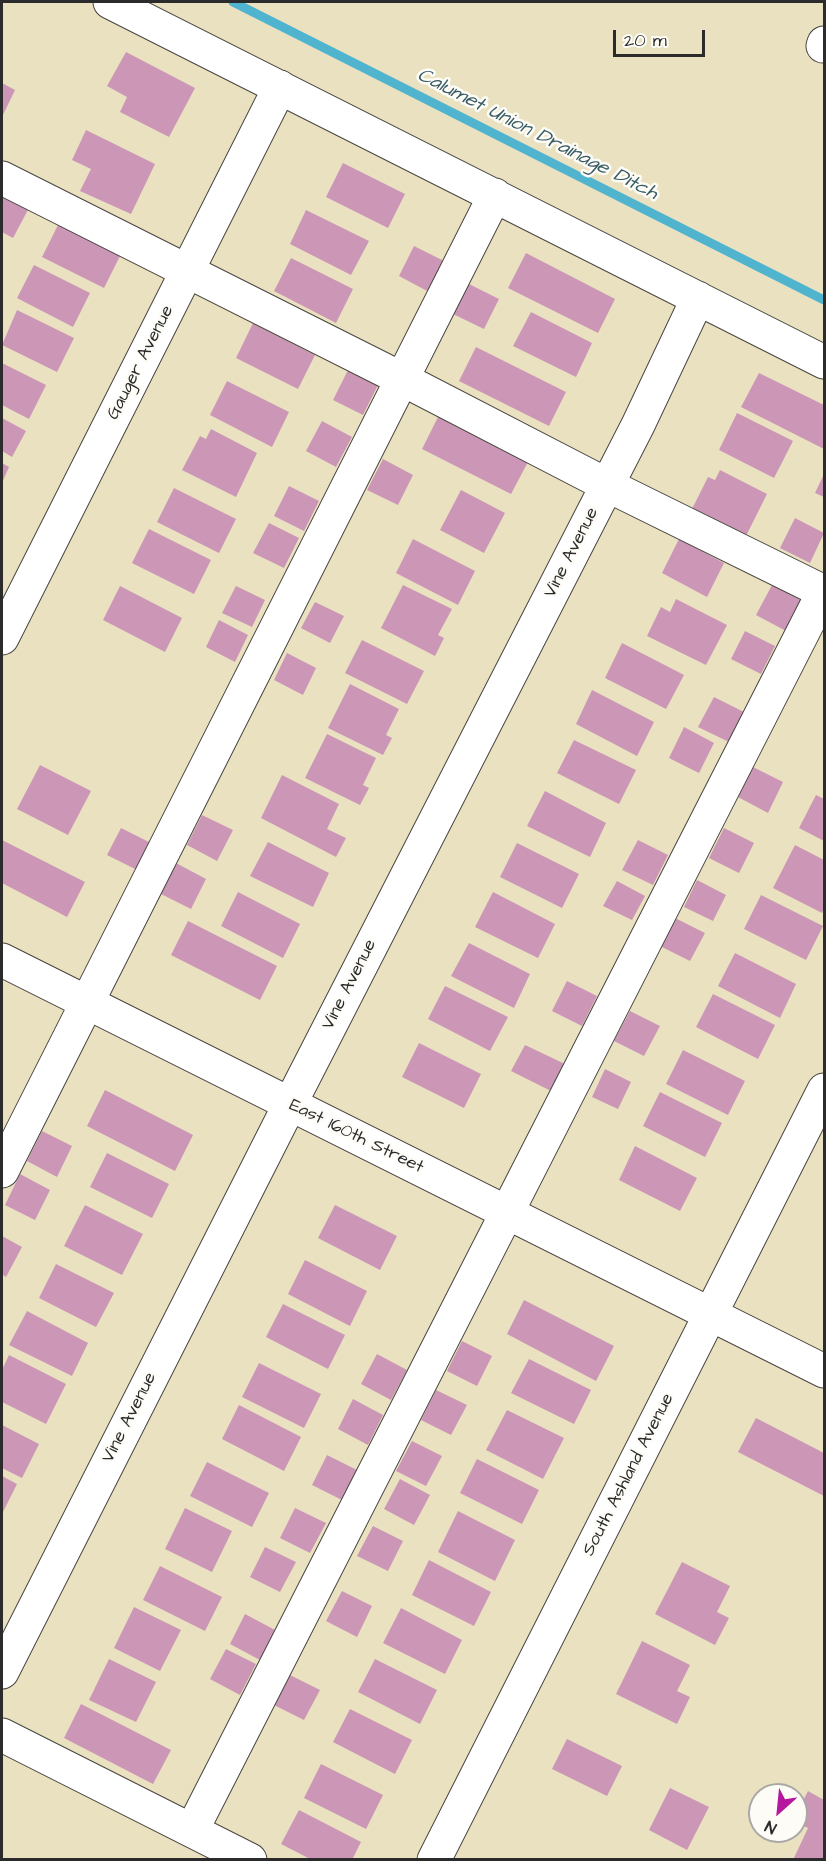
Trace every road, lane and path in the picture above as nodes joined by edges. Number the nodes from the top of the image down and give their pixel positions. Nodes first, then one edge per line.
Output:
1 (110, 2) edge
2 (280, 87) junction
3 (2, 178) edge
4 (495, 195) junction
5 (187, 271) junction
6 (698, 298) junction
7 (825, 362) edge
8 (402, 379) junction
9 (607, 485) junction
10 (824, 591) edge
11 (2, 638) edge
12 (2, 960) edge
13 (87, 1003) junction
14 (825, 1090) edge
15 (290, 1104) junction
16 (2, 1171) edge
17 (507, 1212) junction
18 (711, 1313) junction
19 (825, 1371) edge
20 (2, 1672) edge
21 (2, 1735) edge
22 (192, 1830) junction
23 (250, 1860) edge
24 (434, 1860) edge

1 - 2 street
2 - 4 street
2 - 5 street, Gauger Avenue
3 - 5 street
4 - 6 street
4 - 8 street
5 - 8 street
5 - 11 street, Gauger Avenue
6 - 7 street
6 - 9 street, Vine Avenue
8 - 9 street
8 - 13 street
9 - 10 street
9 - 15 street, Vine Avenue
10 - 17 street
12 - 13 street, East 160th Street
13 - 15 street, East 160th Street
13 - 16 street
14 - 18 street, South Ashland Avenue
15 - 17 street, East 160th Street
15 - 20 street, Vine Avenue
17 - 18 street, East 160th Street
17 - 22 street
18 - 19 street, East 160th Street
18 - 24 street, South Ashland Avenue
21 - 22 street
22 - 23 street

